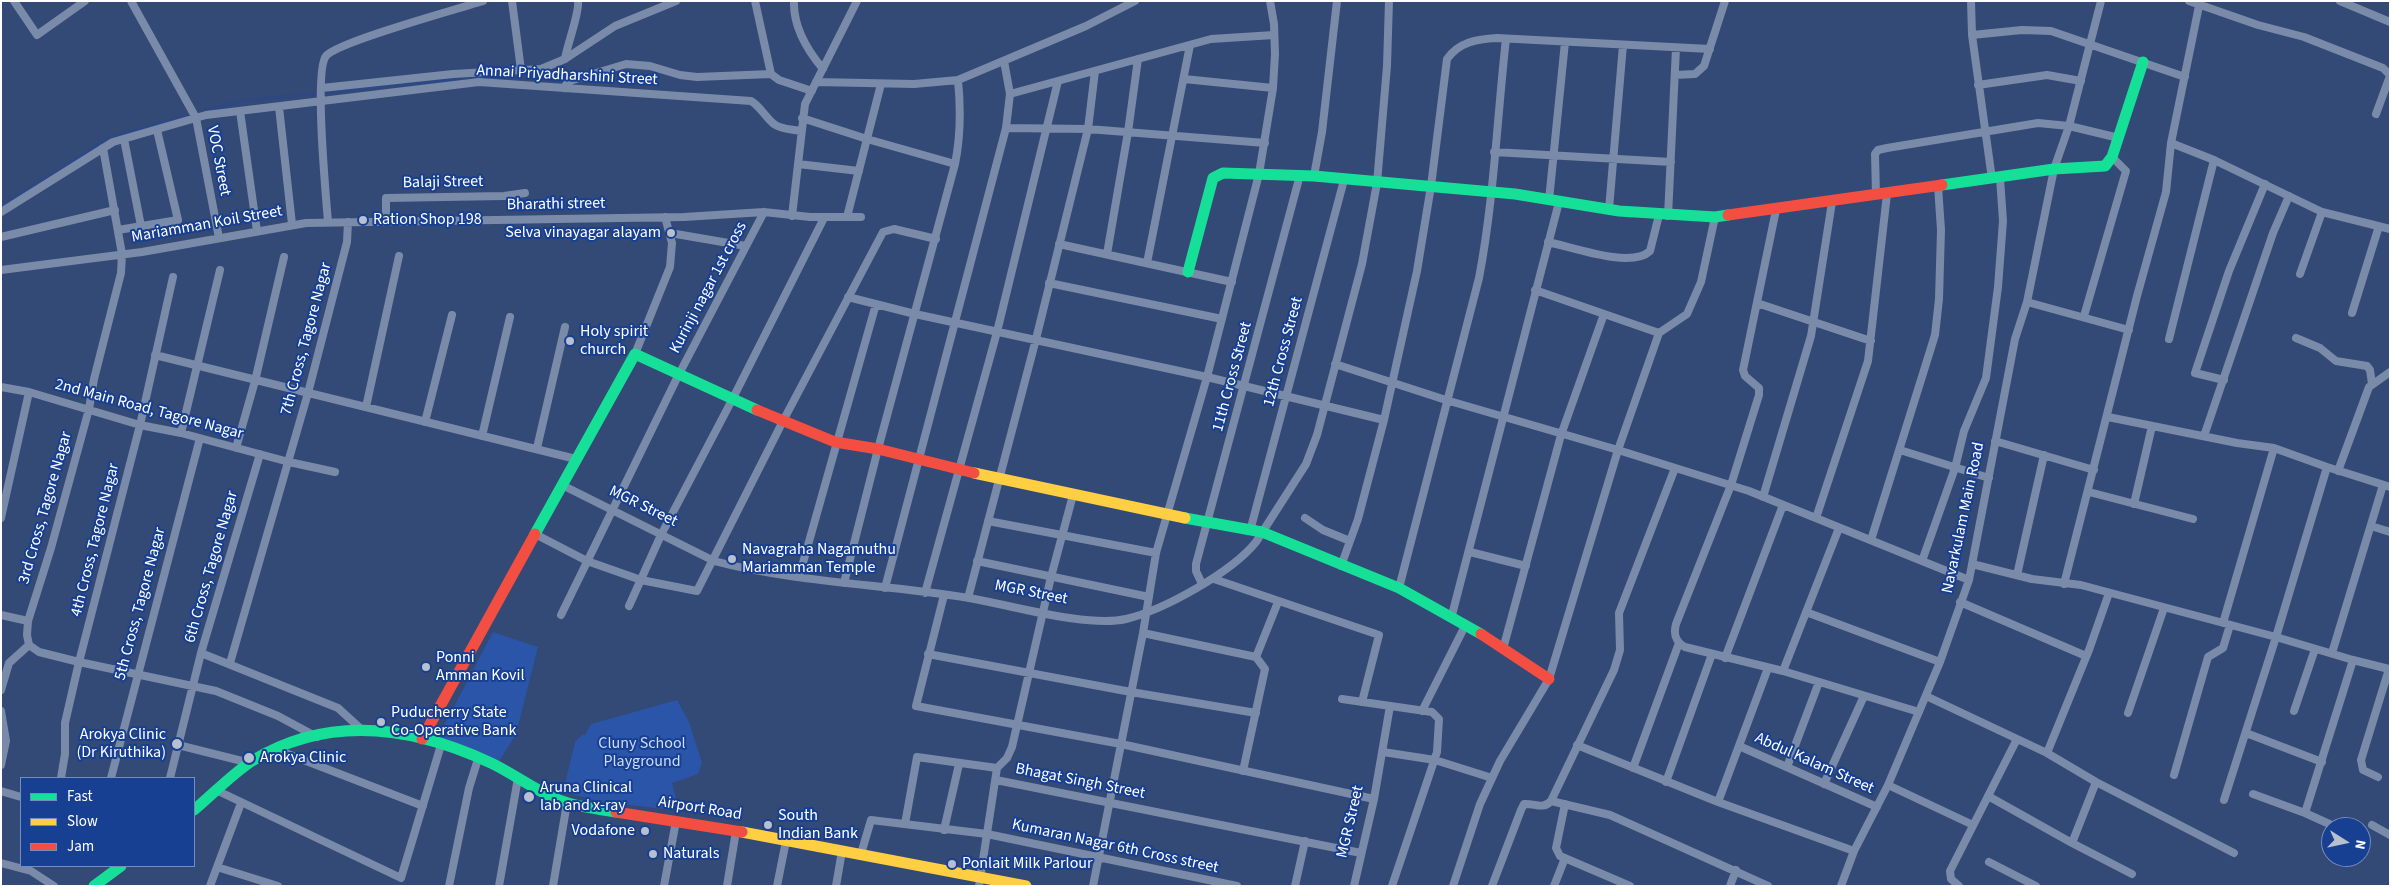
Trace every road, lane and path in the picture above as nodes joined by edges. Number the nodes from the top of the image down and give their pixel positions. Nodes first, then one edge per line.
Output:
1 (14, 1) edge
2 (85, 1) edge
3 (131, 1) edge
4 (484, 1) edge
5 (512, 1) edge
6 (578, 1) edge
7 (676, 1) edge
8 (755, 1) edge
9 (794, 1) edge
10 (857, 1) edge
11 (1135, 1) edge
12 (1270, 1) edge
13 (1337, 1) edge
14 (1389, 1) edge
15 (1725, 1) edge
16 (1971, 1) edge
17 (2101, 1) edge
18 (2189, 1) edge
19 (2340, 1) edge
20 (2200, 3) edge
21 (2390, 22) edge
22 (1274, 35) junction
23 (1972, 35) junction
24 (1506, 38) junction
25 (1565, 42) junction
26 (2090, 42) junction
27 (1190, 45) junction
28 (1622, 45) junction
29 (1676, 48) junction
30 (1710, 49) junction
31 (565, 59) junction
32 (1138, 59) junction
33 (1004, 61) junction
34 (2143, 62) junction
35 (823, 69) junction
36 (521, 70) junction
37 (1095, 70) junction
38 (771, 74) junction
39 (1675, 75) junction
40 (2390, 75) edge
41 (2185, 77) junction
42 (1184, 79) junction
43 (958, 80) junction
44 (1058, 81) junction
45 (2081, 81) junction
46 (816, 82) junction
47 (881, 84) junction
48 (1978, 85) junction
49 (322, 88) junction
50 (564, 88) junction
51 (1273, 88) junction
52 (812, 91) junction
53 (1010, 94) junction
54 (321, 102) junction
55 (279, 107) junction
56 (240, 112) junction
57 (2376, 114) dead end
58 (196, 118) junction
59 (802, 118) junction
60 (2069, 126) junction
61 (1006, 128) junction
62 (1046, 129) junction
63 (1088, 129) junction
64 (157, 130) junction
65 (1986, 130) junction
66 (801, 131) junction
67 (1128, 132) junction
68 (1174, 136) junction
69 (2119, 138) junction
70 (124, 139) junction
71 (867, 139) junction
72 (1265, 143) junction
73 (2171, 143) junction
74 (104, 148) junction
75 (1494, 152) junction
76 (1554, 156) junction
77 (2112, 157) junction
78 (1613, 159) junction
79 (2214, 160) junction
80 (1671, 162) junction
81 (798, 164) junction
82 (955, 164) junction
83 (2054, 169) junction
84 (859, 171) junction
85 (1259, 174) junction
86 (1300, 176) junction
87 (1314, 176) junction
88 (1996, 178) junction
89 (1344, 180) junction
90 (1377, 183) junction
91 (2265, 184) junction
92 (1430, 186) junction
93 (1938, 186) junction
94 (525, 192) dead end
95 (1490, 193) junction
96 (1881, 195) junction
97 (2289, 196) junction
98 (1554, 201) junction
99 (1832, 202) junction
100 (1609, 209) junction
101 (114, 210) junction
102 (1776, 210) junction
103 (1, 212) edge
104 (764, 212) junction
105 (2322, 212) junction
106 (1663, 215) junction
107 (792, 216) junction
108 (666, 217) junction
109 (846, 217) junction
110 (861, 217) dead end
111 (1715, 217) junction
112 (824, 218) junction
113 (328, 222) junction
114 (348, 222) junction
115 (386, 222) junction
116 (292, 224) junction
117 (140, 226) junction
118 (2379, 226) junction
119 (2390, 229) edge
120 (118, 230) junction
121 (257, 231) junction
122 (670, 233) junction
123 (1, 237) edge
124 (219, 238) junction
125 (936, 239) junction
126 (1548, 242) junction
127 (1059, 244) junction
128 (746, 246) junction
129 (122, 254) junction
130 (1107, 254) junction
131 (399, 256) dead end
132 (284, 257) dead end
133 (1147, 263) junction
134 (1, 270) edge
135 (220, 270) dead end
136 (1188, 272) junction
137 (2300, 274) dead end
138 (173, 277) dead end
139 (1232, 282) junction
140 (1049, 283) junction
141 (1535, 290) junction
142 (848, 297) junction
143 (2027, 302) junction
144 (1757, 303) junction
145 (876, 304) junction
146 (2352, 313) dead end
147 (915, 314) junction
148 (1604, 314) junction
149 (452, 315) dead end
150 (2084, 316) junction
151 (510, 317) dead end
152 (1222, 319) junction
153 (1814, 321) junction
154 (955, 323) junction
155 (565, 327) dead end
156 (2129, 330) junction
157 (997, 332) junction
158 (1660, 333) junction
159 (2296, 338) dead end
160 (1036, 339) junction
161 (2169, 339) dead end
162 (1871, 341) junction
163 (635, 354) junction
164 (156, 355) junction
165 (1335, 364) junction
166 (198, 366) junction
167 (2390, 372) edge
168 (678, 376) junction
169 (1207, 377) junction
170 (255, 380) junction
171 (2224, 380) junction
172 (1393, 383) junction
173 (2372, 384) junction
174 (1244, 386) junction
175 (1, 387) edge
176 (29, 392) junction
177 (308, 393) junction
178 (1286, 396) junction
179 (732, 400) junction
180 (1446, 400) junction
181 (1325, 406) junction
182 (366, 408) junction
183 (88, 409) junction
184 (2108, 416) junction
185 (1502, 417) junction
186 (783, 420) junction
187 (1384, 420) junction
188 (425, 422) junction
189 (140, 425) junction
190 (2152, 426) junction
191 (181, 433) junction
192 (1562, 435) junction
193 (482, 436) junction
194 (2204, 436) junction
195 (200, 438) junction
196 (1995, 441) junction
197 (835, 442) junction
198 (236, 448) junction
199 (537, 448) junction
200 (2274, 448) junction
201 (878, 449) junction
202 (1618, 450) junction
203 (1900, 450) junction
204 (260, 454) junction
205 (2044, 455) junction
206 (919, 458) junction
207 (576, 459) junction
208 (289, 462) junction
209 (1675, 468) junction
210 (1955, 468) junction
211 (2327, 468) junction
212 (958, 470) junction
213 (2094, 470) junction
214 (335, 472) dead end
215 (2338, 472) junction
216 (1988, 478) junction
217 (998, 479) junction
218 (562, 485) junction
219 (1731, 486) junction
220 (2386, 486) edge
221 (2088, 492) junction
222 (1073, 495) junction
223 (1763, 497) junction
224 (2134, 504) junction
225 (1783, 505) junction
226 (611, 510) junction
227 (1167, 515) junction
228 (1, 518) edge
229 (1305, 518) dead end
230 (1816, 518) junction
231 (2193, 519) dead end
232 (988, 521) junction
233 (1209, 523) junction
234 (2371, 526) junction
235 (1839, 528) junction
236 (1250, 531) junction
237 (1262, 532) junction
238 (2390, 532) edge
239 (535, 534) junction
240 (661, 535) junction
241 (1062, 535) junction
242 (1871, 540) junction
243 (1350, 541) junction
244 (1470, 552) junction
245 (1156, 553) junction
246 (587, 561) junction
247 (714, 561) junction
248 (977, 561) junction
249 (1922, 561) junction
250 (1972, 564) junction
251 (1341, 566) junction
252 (1526, 566) junction
253 (2017, 575) junction
254 (798, 577) junction
255 (1051, 577) junction
256 (1214, 579) junction
257 (642, 580) junction
258 (1968, 580) junction
259 (844, 583) junction
260 (1202, 584) junction
261 (2064, 584) junction
262 (885, 588) junction
263 (1398, 588) junction
264 (925, 593) junction
265 (2108, 593) junction
266 (944, 595) junction
267 (1149, 597) junction
268 (968, 598) junction
269 (1278, 602) junction
270 (1960, 602) junction
271 (629, 606) dead end
272 (2164, 608) junction
273 (1043, 612) junction
274 (1147, 612) junction
275 (1806, 612) junction
276 (1, 615) edge
277 (561, 615) dead end
278 (1452, 615) junction
279 (28, 621) junction
280 (1466, 624) junction
281 (2226, 624) junction
282 (1143, 633) junction
283 (2276, 637) junction
284 (1679, 644) junction
285 (29, 645) junction
286 (1504, 649) junction
287 (2315, 649) junction
288 (201, 653) junction
289 (2332, 653) junction
290 (928, 654) junction
291 (1712, 654) junction
292 (2086, 656) junction
293 (1256, 657) junction
294 (1726, 658) junction
295 (2353, 660) junction
296 (79, 662) junction
297 (1940, 662) junction
298 (230, 664) junction
299 (1768, 668) junction
300 (2390, 668) edge
301 (1783, 672) junction
302 (1030, 674) junction
303 (137, 676) junction
304 (1549, 679) junction
305 (1819, 682) junction
306 (192, 687) junction
307 (1, 690) edge
308 (1132, 692) junction
309 (1864, 696) junction
310 (1926, 696) junction
311 (1342, 698) dead end
312 (1362, 702) junction
313 (1390, 706) junction
314 (1, 711) edge
315 (1422, 711) junction
316 (2294, 711) dead end
317 (1918, 712) junction
318 (1256, 713) junction
319 (2128, 713) dead end
320 (1018, 725) junction
321 (361, 729) junction
322 (2246, 733) junction
323 (317, 737) junction
324 (422, 739) junction
325 (2017, 739) junction
326 (1121, 744) junction
327 (178, 745) junction
328 (1577, 745) junction
329 (442, 746) junction
330 (1739, 746) junction
331 (275, 749) junction
332 (1382, 752) junction
333 (2047, 753) junction
334 (478, 759) junction
335 (1435, 760) junction
336 (2322, 762) junction
337 (250, 763) junction
338 (959, 764) junction
339 (1, 765) edge
340 (1787, 767) junction
341 (997, 768) junction
342 (1633, 768) junction
343 (1243, 771) junction
344 (2174, 774) dead end
345 (60, 777) edge
346 (111, 777) edge
347 (170, 777) edge
348 (2378, 777) dead end
349 (518, 778) junction
350 (1492, 778) junction
351 (996, 780) junction
352 (1666, 782) junction
353 (2096, 782) junction
354 (1824, 784) junction
355 (1888, 785) junction
356 (1, 791) edge
357 (218, 791) junction
358 (2253, 794) dead end
359 (1988, 796) junction
360 (20, 798) edge
361 (1374, 799) junction
362 (2224, 800) dead end
363 (1551, 801) junction
364 (241, 802) junction
365 (1110, 802) junction
366 (1718, 802) junction
367 (567, 803) junction
368 (1565, 804) junction
369 (423, 806) junction
370 (1877, 807) junction
371 (195, 809) edge
372 (2305, 813) junction
373 (2321, 820) edge
374 (676, 821) junction
375 (905, 824) junction
376 (1973, 825) junction
377 (2372, 825) dead end
378 (944, 830) junction
379 (736, 831) junction
380 (987, 834) junction
381 (2390, 835) edge
382 (786, 841) junction
383 (1305, 841) junction
384 (2072, 843) junction
385 (842, 850) junction
386 (1854, 851) junction
387 (1361, 853) junction
388 (2234, 853) dead end
389 (861, 854) junction
390 (1099, 857) junction
391 (1565, 858) junction
392 (1989, 862) dead end
393 (1, 863) edge
394 (120, 867) edge
395 (217, 867) junction
396 (1736, 870) junction
397 (2132, 874) dead end
398 (980, 881) edge
399 (2023, 882) edge
400 (272, 885) edge
401 (54, 886) edge
402 (94, 886) edge
403 (210, 886) edge
404 (449, 886) edge
405 (499, 886) edge
406 (553, 886) edge
407 (664, 886) edge
408 (727, 886) edge
409 (777, 886) edge
410 (836, 886) edge
411 (1026, 886) edge
412 (1093, 886) edge
413 (1237, 886) edge
414 (1295, 886) edge
415 (1354, 886) edge
416 (1392, 886) edge
417 (1453, 886) edge
418 (1492, 886) edge
419 (1554, 886) edge
420 (1630, 886) edge
421 (1730, 886) edge
422 (1768, 886) edge
423 (1841, 886) edge
424 (1959, 886) edge
425 (2036, 886) edge

1 - 2 street
3 - 58 street
4 - 49 street
5 - 36 street
6 - 31 street
7 - 31 street
8 - 38 street
9 - 35 street
10 - 35 street
11 - 33 street
12 - 22 street
13 - 87 street
14 - 90 street, MGR Street
15 - 30 street
16 - 23 street
17 - 26 street, Navarkulam Main Road
18 - 20 street
19 - 21 street
20 - 40 street
20 - 41 street
22 - 27 street
22 - 51 street
23 - 26 street
23 - 48 street
24 - 25 street
24 - 75 street
24 - 92 street
25 - 28 street
25 - 76 street
26 - 34 street
26 - 45 street, Navarkulam Main Road
27 - 32 street
27 - 42 street
28 - 29 street
28 - 78 street
29 - 30 street
29 - 39 street
30 - 39 street
31 - 36 street
32 - 37 street
32 - 67 street
33 - 43 street
33 - 53 street
34 - 41 street
34 - 69 street
35 - 46 street
36 - 49 street
37 - 44 street
37 - 63 street
38 - 50 street
38 - 52 street
39 - 80 street
40 - 57 street
41 - 73 street
42 - 51 street
42 - 68 street
43 - 47 street
43 - 82 street
44 - 53 street
44 - 62 street
45 - 48 street
45 - 60 street, Navarkulam Main Road
46 - 47 street
46 - 52 street
47 - 71 street
48 - 65 street
49 - 54 street
50 - 54 street, Annai Priyadharshini Street
50 - 66 street, Annai Priyadharshini Street
51 - 72 street
52 - 59 street
53 - 61 street
54 - 55 street, Annai Priyadharshini Street
54 - 113 street
55 - 56 street, Annai Priyadharshini Street
55 - 116 street
56 - 58 street, Annai Priyadharshini Street
56 - 121 street
58 - 64 street, Annai Priyadharshini Street
58 - 124 street, VOC Street
59 - 66 street
59 - 71 street
60 - 65 street
60 - 69 street
60 - 83 street, Navarkulam Main Road
61 - 62 street
61 - 154 street
62 - 63 street
62 - 157 street
63 - 67 street
63 - 127 street
64 - 70 street, Annai Priyadharshini Street
64 - 117 street
65 - 88 street
65 - 96 street
66 - 81 street
67 - 68 street
67 - 130 street
68 - 72 street
68 - 133 street
69 - 77 street
70 - 74 street, Annai Priyadharshini Street
70 - 117 street
71 - 82 street
71 - 84 street
72 - 85 street
73 - 79 street
73 - 156 street
74 - 101 street, 3rd Cross, Tagore Nagar
74 - 103 street, Annai Priyadharshini Street
75 - 76 street
75 - 95 street
76 - 78 street
76 - 98 street
77 - 83 street
77 - 150 street
78 - 80 street
78 - 100 street
79 - 91 street
79 - 161 street
80 - 106 street
81 - 84 street
81 - 107 street
82 - 125 street
83 - 88 street
83 - 143 street, Navarkulam Main Road
84 - 109 street
85 - 86 street
85 - 136 street
85 - 139 street
86 - 87 street
86 - 174 street, 11th Cross Street
87 - 89 street
88 - 93 street
88 - 210 street
89 - 90 street
89 - 178 street, 12th Cross Street
90 - 92 street
90 - 165 street, MGR Street
91 - 97 street
91 - 171 street
92 - 95 street
92 - 172 street
93 - 96 street
93 - 203 street
94 - 115 street, Balaji Street
95 - 98 street
95 - 180 street
96 - 99 street
96 - 162 street
97 - 105 street
97 - 171 street
98 - 100 street
98 - 126 street
99 - 102 street
99 - 153 street
100 - 106 street
101 - 120 street, 3rd Cross, Tagore Nagar
101 - 123 street
102 - 111 street
102 - 144 street
104 - 107 street, Bharathi street
104 - 108 street, Bharathi street
104 - 128 street, Kurinji nagar 1st cross
105 - 118 street
105 - 137 street
106 - 111 street
106 - 126 street
107 - 112 street, Bharathi street
108 - 115 street, Bharathi street
108 - 122 street
109 - 110 street, Bharathi street
109 - 112 street, Bharathi street
111 - 158 street
112 - 179 street
113 - 114 street, Mariamman Koil Street
113 - 116 street, Mariamman Koil Street
114 - 115 street, Bharathi street
114 - 177 street, 7th Cross, Tagore Nagar
116 - 121 street, Mariamman Koil Street
117 - 120 street
118 - 119 street
118 - 146 street
120 - 129 street, 3rd Cross, Tagore Nagar
121 - 124 street, Mariamman Koil Street
122 - 128 street
122 - 163 street
124 - 129 street, Mariamman Koil Street
125 - 142 street
125 - 147 street
126 - 141 street
127 - 130 street
127 - 140 street
128 - 168 street, Kurinji nagar 1st cross
129 - 134 street, Mariamman Koil Street
129 - 183 street, 3rd Cross, Tagore Nagar
130 - 133 street
131 - 182 street
132 - 170 street
133 - 136 street
135 - 166 street
136 - 139 street
138 - 164 street, 4th Cross, Tagore Nagar
139 - 152 street
140 - 152 street
140 - 160 street
141 - 148 street
141 - 185 street
142 - 145 street
142 - 186 street
143 - 150 street
143 - 196 street, Navarkulam Main Road
144 - 153 street
144 - 219 street
145 - 147 street
145 - 197 street
147 - 154 street
147 - 201 street
148 - 158 street
148 - 192 street
149 - 188 street
150 - 156 street
151 - 193 street
152 - 169 street
153 - 162 street
153 - 223 street
154 - 157 street
154 - 206 street
155 - 199 street
156 - 184 street
157 - 160 street
157 - 212 street
158 - 202 street
159 - 173 street
160 - 169 street
160 - 217 street
162 - 230 street
163 - 168 street
163 - 207 street
164 - 166 street
164 - 189 street, 4th Cross, Tagore Nagar
165 - 172 street
165 - 181 street, MGR Street
166 - 170 street
166 - 191 street
167 - 173 street
168 - 179 street
168 - 226 street, Kurinji nagar 1st cross
169 - 174 street
169 - 227 street
170 - 177 street
170 - 198 street
171 - 194 street
172 - 180 street
172 - 187 street
173 - 215 street
174 - 178 street
174 - 233 street, 11th Cross Street
175 - 176 street, 2nd Main Road, Tagore Nagar
176 - 183 street, 2nd Main Road, Tagore Nagar
176 - 228 street
177 - 182 street
177 - 208 street, 7th Cross, Tagore Nagar
178 - 181 street
178 - 236 street, 12th Cross Street
179 - 186 street
179 - 240 street
180 - 185 street
180 - 263 street
181 - 187 street
181 - 237 street, MGR Street
182 - 188 street
183 - 189 street, 2nd Main Road, Tagore Nagar
183 - 279 street, 3rd Cross, Tagore Nagar
184 - 190 street
184 - 213 street
185 - 192 street
185 - 244 street
186 - 197 street
186 - 247 street
187 - 243 street
188 - 193 street
189 - 191 street, 2nd Main Road, Tagore Nagar
189 - 296 street, 4th Cross, Tagore Nagar
190 - 194 street
190 - 224 street
191 - 195 street, 2nd Main Road, Tagore Nagar
192 - 202 street
192 - 252 street
193 - 199 street
194 - 200 street
195 - 198 street, 2nd Main Road, Tagore Nagar
195 - 303 street, 5th Cross, Tagore Nagar
196 - 205 street
196 - 216 street, Navarkulam Main Road
197 - 201 street
197 - 254 street
198 - 204 street, 2nd Main Road, Tagore Nagar
199 - 207 street
200 - 211 street
200 - 281 street
201 - 206 street
201 - 259 street
202 - 209 street
202 - 304 street
203 - 210 street
203 - 242 street
204 - 208 street, 2nd Main Road, Tagore Nagar
204 - 288 street, 6th Cross, Tagore Nagar
205 - 213 street
205 - 253 street
206 - 212 street
206 - 262 street
207 - 218 street
208 - 214 street, 2nd Main Road, Tagore Nagar
208 - 298 street, 7th Cross, Tagore Nagar
209 - 219 street
209 - 328 street
210 - 216 street
210 - 249 street
211 - 215 street
211 - 283 street
212 - 217 street
212 - 264 street
213 - 221 street
215 - 220 street
216 - 250 street, Navarkulam Main Road
217 - 222 street
217 - 232 street
218 - 226 street, MGR Street
218 - 239 street
219 - 223 street
219 - 284 street
220 - 234 street
221 - 224 street
221 - 261 street
222 - 227 street
222 - 241 street
223 - 225 street
224 - 231 street
225 - 230 street
225 - 294 street
226 - 240 street, MGR Street
226 - 246 street, Kurinji nagar 1st cross
227 - 233 street
227 - 245 street
229 - 243 street
230 - 235 street
232 - 241 street
232 - 248 street
233 - 236 street
233 - 260 street, 11th Cross Street
234 - 238 street
234 - 289 street
235 - 242 street
235 - 275 street
236 - 237 street
237 - 251 street
237 - 256 street, MGR Street
239 - 246 street
239 - 324 street
240 - 247 street, MGR Street
240 - 257 street
241 - 245 street
241 - 255 street
242 - 249 street
243 - 251 street
244 - 252 street
244 - 278 street
245 - 267 street
246 - 257 street
246 - 277 street, Kurinji nagar 1st cross
247 - 254 street, MGR Street
247 - 257 street
248 - 255 street
248 - 268 street
249 - 258 street
250 - 253 street
250 - 258 street, Navarkulam Main Road
251 - 263 street
252 - 286 street
253 - 261 street
254 - 259 street, MGR Street
255 - 267 street
255 - 273 street
256 - 260 street, MGR Street
256 - 269 street
257 - 271 street
258 - 270 street, Navarkulam Main Road
259 - 262 street, MGR Street
260 - 274 street, MGR Street
261 - 265 street
262 - 264 street, MGR Street
263 - 278 street
264 - 266 street, MGR Street
265 - 272 street
265 - 292 street
266 - 268 street, MGR Street
266 - 290 street
267 - 274 street
268 - 273 street, MGR Street
269 - 293 street
269 - 312 street
270 - 292 street
270 - 297 street, Navarkulam Main Road
272 - 281 street
272 - 319 street
273 - 274 street, MGR Street
273 - 302 street
274 - 282 street
275 - 297 street
275 - 301 street
276 - 279 street
278 - 280 street
279 - 285 street, 3rd Cross, Tagore Nagar
280 - 286 street
280 - 315 street
281 - 283 street
281 - 344 street
282 - 293 street
282 - 308 street
283 - 287 street
283 - 322 street
284 - 291 street
284 - 342 street
285 - 296 street
285 - 307 street
286 - 304 street
287 - 289 street
287 - 316 street
288 - 298 street
288 - 306 street, 6th Cross, Tagore Nagar
289 - 295 street
290 - 302 street
290 - 320 street
291 - 294 street
291 - 352 street
292 - 333 street
293 - 318 street
294 - 299 street
295 - 300 street
295 - 336 street
296 - 303 street
296 - 345 street, 4th Cross, Tagore Nagar
297 - 310 street, Navarkulam Main Road
298 - 321 street
299 - 301 street
299 - 330 street
300 - 348 street
301 - 305 street
302 - 308 street
302 - 320 street
303 - 306 street
303 - 346 street, 5th Cross, Tagore Nagar
304 - 350 street
305 - 309 street
305 - 340 street
306 - 323 street
306 - 327 street, 6th Cross, Tagore Nagar
308 - 318 street
308 - 326 street
309 - 317 street
309 - 354 street
310 - 317 street, Navarkulam Main Road
310 - 325 street
311 - 312 street
312 - 313 street
313 - 315 street
313 - 332 street, MGR Street
314 - 339 street
315 - 335 street
317 - 355 street, Navarkulam Main Road
318 - 343 street
320 - 326 street
320 - 341 street
321 - 323 street, Airport Road
321 - 324 street, Airport Road
322 - 336 street
322 - 362 street
323 - 331 street, Airport Road
324 - 329 street, Airport Road
325 - 333 street
325 - 359 street
326 - 343 street
326 - 365 street
327 - 337 street
327 - 347 street, 6th Cross, Tagore Nagar
328 - 342 street
328 - 363 street
329 - 334 street, Airport Road
329 - 369 street
330 - 340 street, Abdul Kalam Street
330 - 366 street
331 - 337 street, Airport Road
331 - 369 street
332 - 335 street
332 - 361 street, MGR Street
333 - 353 street
334 - 349 street, Airport Road
334 - 404 street
335 - 350 street
335 - 416 street
336 - 372 street
337 - 357 street, Airport Road
338 - 341 street
338 - 375 street
338 - 378 street
340 - 354 street, Abdul Kalam Street
341 - 351 street
342 - 352 street
343 - 361 street
349 - 367 street, Airport Road
349 - 405 street
350 - 417 street
351 - 365 street, Bhagat Singh Street
351 - 380 street, Bhagat Singh Street
352 - 366 street
353 - 384 street
353 - 388 street
354 - 370 street, Abdul Kalam Street
355 - 370 street, Navarkulam Main Road
355 - 376 street
356 - 360 street
357 - 364 street
357 - 371 street, Airport Road
358 - 372 street
359 - 376 street
359 - 384 street
361 - 387 street, MGR Street
363 - 368 street
363 - 418 street
364 - 369 street
364 - 395 street
365 - 383 street, Bhagat Singh Street
365 - 390 street
366 - 386 street
367 - 374 street, Airport Road
367 - 406 street
368 - 391 street
368 - 396 street
370 - 386 street, Navarkulam Main Road
372 - 373 street
374 - 379 street, Airport Road
374 - 407 street
375 - 378 street
375 - 389 street
376 - 424 street
377 - 381 street
378 - 380 street
379 - 382 street, Airport Road
379 - 408 street
380 - 390 street, Kumaran Nagar 6th Cross street
380 - 398 street, Bhagat Singh Street
382 - 385 street, Airport Road
382 - 409 street
383 - 387 street, Bhagat Singh Street
383 - 414 street
384 - 397 street
385 - 389 street, Airport Road
385 - 410 street
386 - 423 street, Navarkulam Main Road
387 - 415 street, MGR Street
389 - 398 street, Airport Road
390 - 412 street
390 - 413 street, Kumaran Nagar 6th Cross street
391 - 419 street
391 - 420 street
392 - 399 street
393 - 401 street
394 - 402 street
395 - 400 street
395 - 403 street
396 - 421 street
396 - 422 street
398 - 411 street, Airport Road
399 - 425 street

